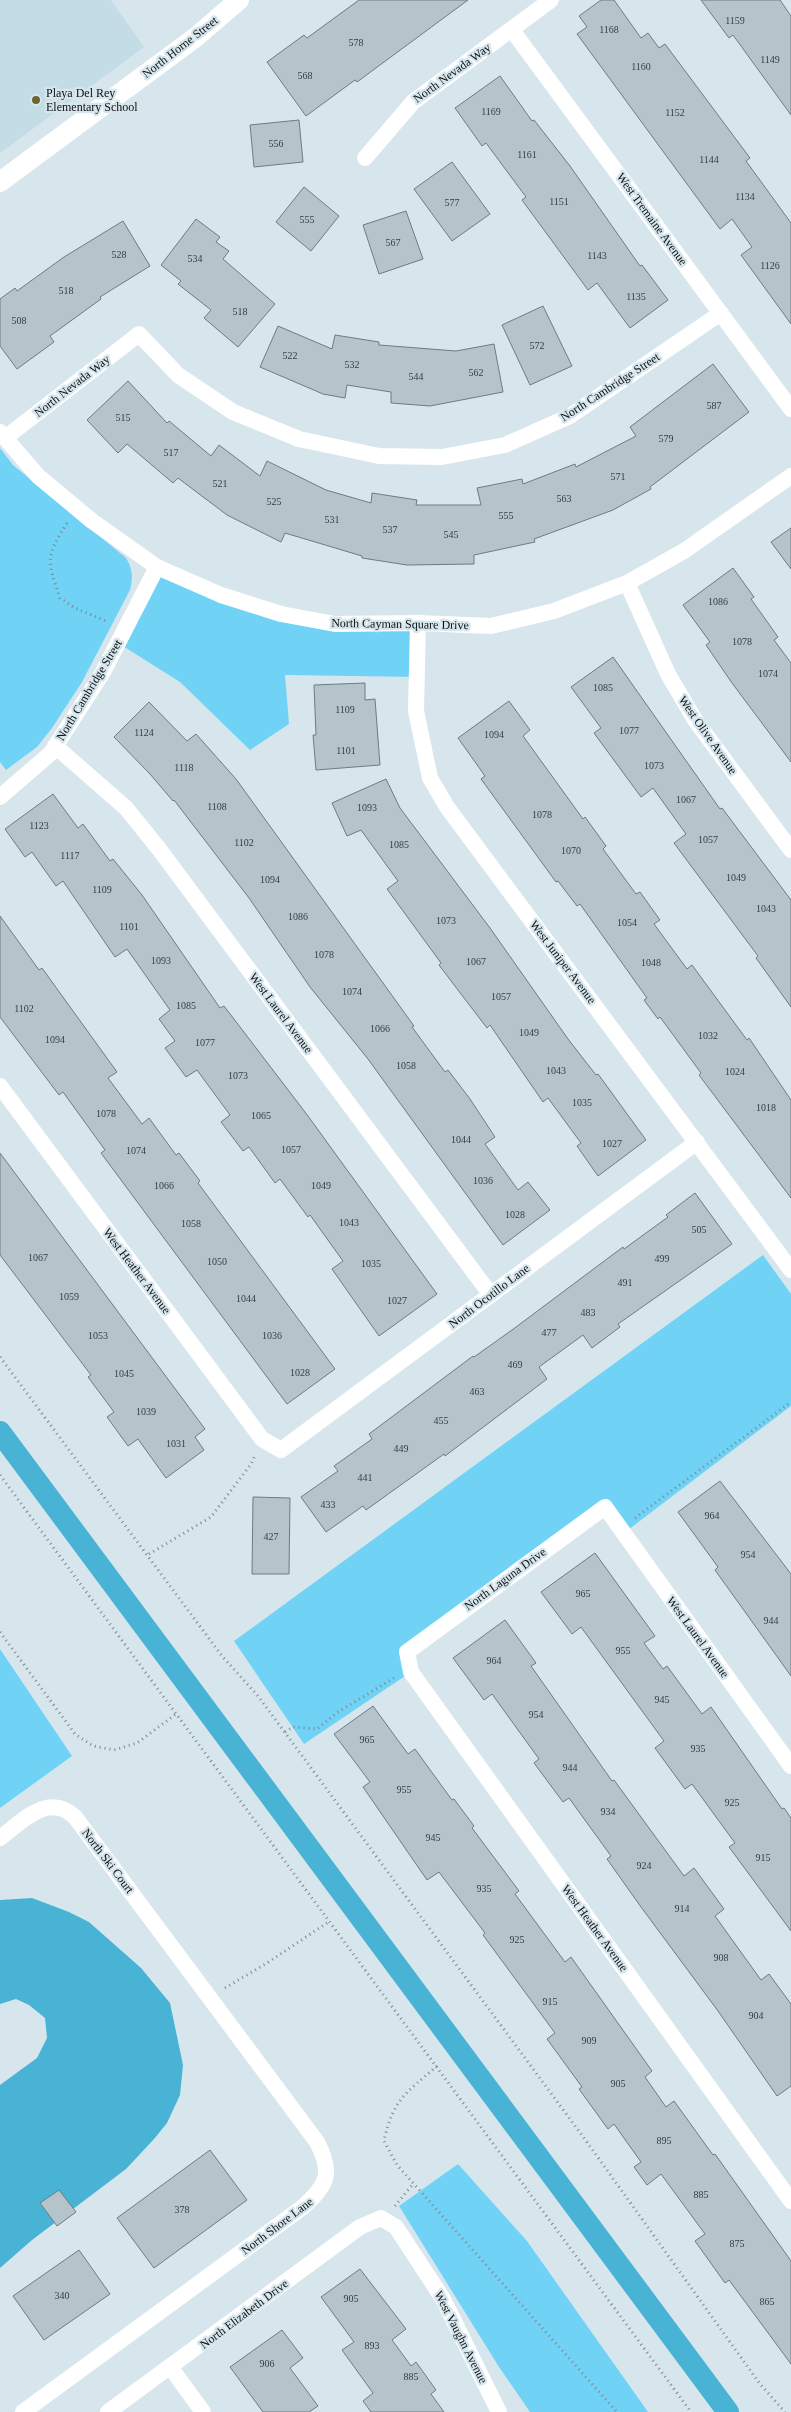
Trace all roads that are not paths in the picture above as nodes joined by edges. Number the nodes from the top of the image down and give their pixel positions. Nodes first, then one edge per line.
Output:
1 (239, 0) edge
2 (551, 0) edge
3 (512, 30) junction
4 (365, 158) dead end
5 (0, 182) edge
6 (721, 313) junction
7 (139, 334) joint
8 (791, 409) edge
9 (2, 435) edge
10 (791, 476) edge
11 (157, 567) junction
12 (627, 583) junction
13 (418, 623) junction
14 (56, 746) junction
15 (0, 797) edge
16 (791, 850) edge
17 (0, 1086) edge
18 (697, 1142) junction
19 (791, 1270) edge
20 (491, 1294) junction
21 (280, 1450) joint
22 (605, 1507) joint
23 (406, 1652) joint
24 (791, 1766) edge
25 (0, 1838) edge
26 (194, 1976) joint
27 (791, 2201) edge
28 (381, 2218) joint
29 (171, 2368) junction
30 (23, 2412) edge
31 (108, 2412) edge
32 (203, 2412) edge
33 (499, 2412) edge

1 - 5 street, North Horne Street
2 - 3 street, North Nevada Way
3 - 4 street, North Nevada Way
3 - 6 street, West Tremaine Avenue
6 - 7 street, North Cambridge Street
6 - 8 street, West Tremaine Avenue
7 - 9 street, North Nevada Way
9 - 11 street, North Cayman Square Drive
10 - 12 street, North Cayman Square Drive
11 - 13 street, North Cayman Square Drive
11 - 14 street, North Cambridge Street
12 - 13 street, North Cayman Square Drive
12 - 16 street, West Olive Avenue
13 - 18 street, West Juniper Avenue
14 - 15 street, North Cambridge Street
14 - 20 street, West Laurel Avenue
17 - 21 street, West Heather Avenue
18 - 19 street, West Juniper Avenue
18 - 20 street, North Ocotillo Lane
20 - 21 street, North Ocotillo Lane
22 - 23 street, North Laguna Drive
22 - 24 street, West Laurel Avenue
23 - 27 street, West Heather Avenue
25 - 26 street, North Ski Court
26 - 30 street, North Shore Lane
28 - 29 street, North Elizabeth Drive
28 - 33 street, West Vaughn Avenue
29 - 31 street, North Elizabeth Drive
29 - 32 street

